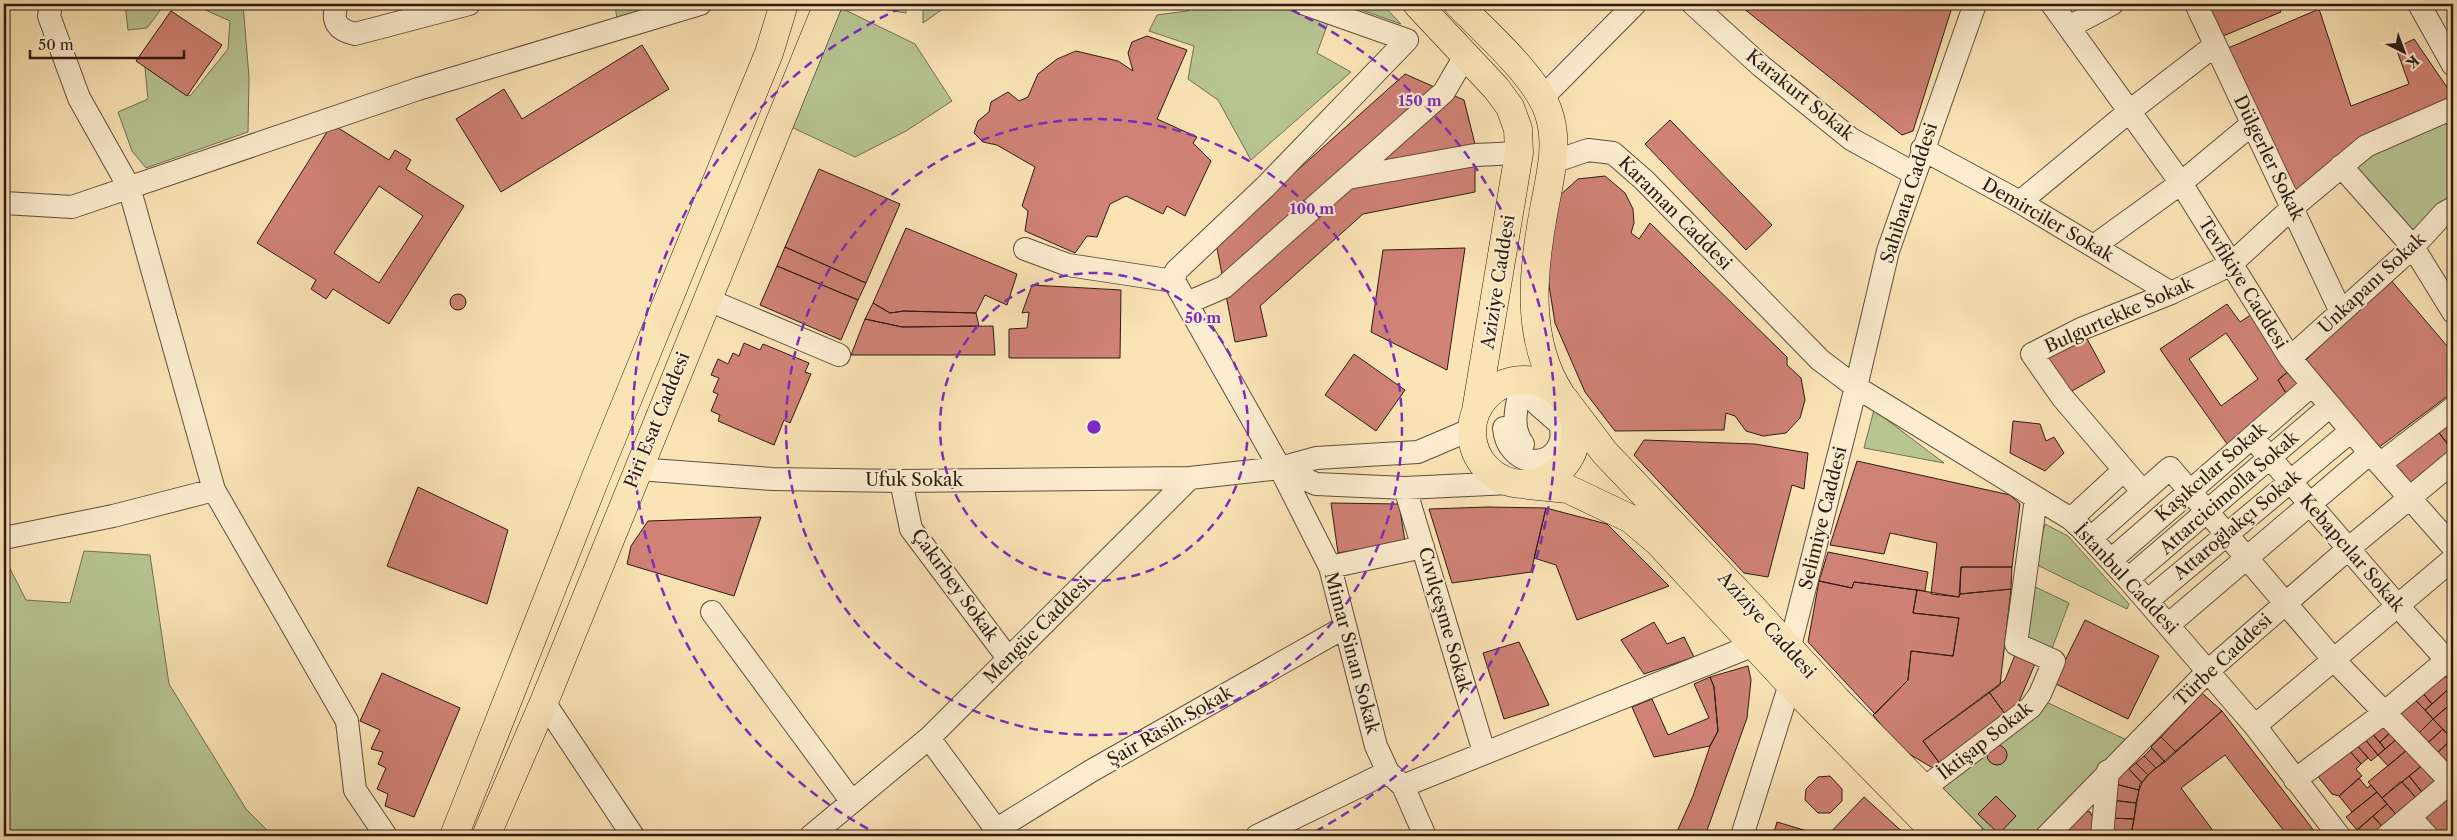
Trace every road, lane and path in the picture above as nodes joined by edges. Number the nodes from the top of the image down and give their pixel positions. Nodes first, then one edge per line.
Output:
1 (51, 4) edge
2 (337, 4) edge
3 (469, 4) edge
4 (700, 4) edge
5 (784, 4) edge
6 (828, 4) edge
7 (1305, 4) edge
8 (1417, 4) edge
9 (1458, 4) edge
10 (1635, 4) edge
11 (1693, 4) edge
12 (1975, 4) edge
13 (2052, 4) edge
14 (2112, 4) edge
15 (2196, 4) edge
16 (2419, 4) edge
17 (2069, 27) junction
18 (2214, 46) junction
19 (1465, 56) junction
20 (2453, 65) edge
21 (1542, 98) junction
22 (2130, 110) junction
23 (2451, 116) edge
24 (2252, 124) junction
25 (1922, 149) junction
26 (1519, 153) junction
27 (1553, 162) junction
28 (2341, 166) junction
29 (1916, 174) junction
30 (1347, 178) junction
31 (2182, 184) junction
32 (129, 187) junction
33 (2020, 202) junction
34 (4, 203) edge
35 (2293, 207) junction
36 (2453, 208) edge
37 (2094, 246) junction
38 (2413, 247) junction
39 (1025, 249) dead end
40 (2230, 265) junction
41 (1174, 281) junction
42 (2171, 293) junction
43 (706, 299) junction
44 (1187, 303) junction
45 (2341, 312) junction
46 (2453, 312) edge
47 (839, 355) dead end
48 (2290, 358) junction
49 (1526, 380) junction
50 (2312, 386) junction
51 (1856, 387) junction
52 (1566, 402) junction
53 (2330, 406) junction
54 (2453, 408) edge
55 (1474, 420) junction
56 (1546, 424) dead end
57 (1504, 428) dead end
58 (2351, 431) junction
59 (2252, 437) junction
60 (2271, 458) junction
61 (2376, 458) junction
62 (2453, 462) edge
63 (1280, 468) junction
64 (638, 469) junction
65 (2124, 470) junction
66 (1190, 478) junction
67 (2289, 480) junction
68 (901, 481) junction
69 (1519, 484) junction
70 (1405, 488) junction
71 (214, 490) junction
72 (2189, 490) junction
73 (2143, 492) junction
74 (2411, 497) junction
75 (2036, 498) junction
76 (2310, 504) junction
77 (2208, 512) junction
78 (2071, 519) junction
79 (2226, 533) junction
80 (4, 538) edge
81 (2090, 538) junction
82 (1423, 547) junction
83 (2453, 547) edge
84 (2348, 549) junction
85 (2246, 558) junction
86 (2453, 558) edge
87 (2110, 560) junction
88 (1330, 567) junction
89 (2128, 579) junction
90 (2147, 601) junction
91 (2284, 603) junction
92 (2397, 605) junction
93 (712, 612) dead end
94 (2168, 625) junction
95 (1345, 627) junction
96 (1754, 645) junction
97 (1789, 650) junction
98 (1008, 658) junction
99 (2333, 659) junction
100 (2451, 661) edge
101 (2208, 671) junction
102 (1790, 684) junction
103 (544, 702) junction
104 (2384, 712) junction
105 (2255, 726) junction
106 (928, 738) junction
107 (1484, 752) junction
108 (2108, 771) junction
109 (1396, 779) junction
110 (2295, 780) junction
111 (2453, 782) edge
112 (1923, 789) junction
113 (852, 802) junction
114 (2410, 817) junction
115 (999, 833) edge
116 (386, 836) edge
117 (454, 836) edge
118 (486, 836) edge
119 (633, 836) edge
120 (811, 836) edge
121 (1257, 836) edge
122 (1425, 836) edge
123 (1742, 836) edge
124 (1939, 836) edge
125 (1970, 836) edge
126 (2047, 836) edge
127 (2102, 836) edge
128 (2339, 836) edge
129 (2387, 836) edge
130 (2427, 836) edge

1 - 32 street
2 - 3 street
4 - 32 street
5 - 117 main road, Piri Esat Caddesi
6 - 43 main road, Piri Esat Caddesi
7 - 41 street
8 - 19 main road
9 - 21 main road
10 - 21 street
11 - 29 street, Karakurt Sokak
12 - 25 street, Sahibata Caddesi
13 - 17 street, Tevfikiye Caddesi
14 - 17 street
15 - 18 street, Dülgerler Sokak
16 - 20 street
17 - 22 street, Tevfikiye Caddesi
18 - 22 street
18 - 24 street, Dülgerler Sokak
19 - 26 main road
19 - 30 street
21 - 27 main road
22 - 31 street, Tevfikiye Caddesi
22 - 33 street
23 - 28 street, Bulgurtekke Sokak
24 - 31 street
24 - 35 street, Dülgerler Sokak
25 - 29 street, Sahibata Caddesi
25 - 33 street, Demirciler Sokak
26 - 30 street
26 - 55 main road, Aziziye Caddesi
27 - 51 street, Karaman Caddesi
27 - 52 main road, Aziziye Caddesi
28 - 35 street, Bulgurtekke Sokak
28 - 38 street
29 - 51 street, Sahibata Caddesi
30 - 44 street
31 - 37 street
31 - 40 street, Tevfikiye Caddesi
32 - 34 street
32 - 71 street
33 - 37 street, Demirciler Sokak
35 - 40 street, Bulgurtekke Sokak
35 - 45 street, Dülgerler Sokak
36 - 38 street, Unkapanı Sokak
37 - 42 street, Demirciler Sokak
38 - 45 street, Unkapanı Sokak
38 - 46 street
39 - 41 street
40 - 42 street, Bulgurtekke Sokak
40 - 48 street, Tevfikiye Caddesi
41 - 44 street, Mimar Sinan Sokak
42 - 65 street, Bulgurtekke Sokak
43 - 47 street
43 - 64 main road, Piri Esat Caddesi
44 - 63 street, Mimar Sinan Sokak
45 - 48 street, Unkapanı Sokak
48 - 50 street, Tevfikiye Caddesi
49 - 52 main road
49 - 55 main road
49 - 56 street
49 - 57 street
50 - 53 street, Tevfikiye Caddesi
50 - 59 street, Kaşıkcılar Sokak
51 - 75 street, İstanbul Caddesi
51 - 97 street, Selimiye Caddesi
52 - 69 main road
52 - 97 main road, Aziziye Caddesi
53 - 58 street, Tevfikiye Caddesi
53 - 60 street, Attarcicimolla Sokak
54 - 61 street
55 - 63 street
55 - 69 main road
58 - 61 street, Tevfikiye Caddesi
58 - 67 street, Attaroğlakçı Sokak
59 - 60 street, Kebapcılar Sokak
59 - 72 street, Kaşıkcılar Sokak
60 - 67 street, Kebapcılar Sokak
60 - 77 street, Attarcicimolla Sokak
61 - 74 street, Tevfikiye Caddesi
61 - 76 street
62 - 74 street, Türbe Caddesi
63 - 66 street
63 - 70 street
63 - 88 street, Mimar Sinan Sokak
64 - 68 street, Ufuk Sokak
64 - 103 main road, Piri Esat Caddesi
65 - 73 street, Bulgurtekke Sokak
65 - 78 street
66 - 68 street, Ufuk Sokak
66 - 98 street, Mengüc Caddesi
67 - 76 street, Kebapcılar Sokak
67 - 79 street, Attaroğlakçı Sokak
68 - 98 street, Çakırbey Sokak
69 - 70 street
69 - 96 main road, Aziziye Caddesi
70 - 82 street, Cıvılçeşme Sokak
71 - 80 street
71 - 116 street
72 - 73 street
72 - 77 street
72 - 87 street, Kaşıkcılar Sokak
73 - 81 street
74 - 83 street, Tevfikiye Caddesi
74 - 84 street, Türbe Caddesi
75 - 78 street, İstanbul Caddesi
75 - 112 street, İktişap Sokak
76 - 84 street, Kebapcılar Sokak
76 - 85 street
77 - 79 street
77 - 89 street, Attarcicimolla Sokak
78 - 81 street, İstanbul Caddesi
79 - 85 street
79 - 90 street, Attaroğlakçı Sokak
81 - 87 street, İstanbul Caddesi
82 - 88 street
82 - 107 street, Cıvılçeşme Sokak
84 - 91 street, Türbe Caddesi
84 - 92 street, Kebapcılar Sokak
85 - 91 street
85 - 94 street
86 - 92 street
87 - 89 street, İstanbul Caddesi
88 - 95 street, Mimar Sinan Sokak
89 - 90 street, İstanbul Caddesi
90 - 94 street, İstanbul Caddesi
91 - 99 street
91 - 101 street, Türbe Caddesi
92 - 99 street
92 - 100 street, Kebapcılar Sokak
93 - 113 street
94 - 101 street, İstanbul Caddesi
95 - 109 street, Mimar Sinan Sokak
95 - 115 street, Şair Rasih Sokak
96 - 102 main road, Aziziye Caddesi
96 - 107 street
97 - 112 main road, Aziziye Caddesi
98 - 106 street, Mengüc Caddesi
99 - 104 street
99 - 105 street
100 - 104 street
101 - 105 street, İstanbul Caddesi
101 - 108 street, Türbe Caddesi
102 - 123 street
102 - 124 main road, Aziziye Caddesi
103 - 118 main road, Piri Esat Caddesi
103 - 119 street
104 - 110 street
104 - 111 street
105 - 110 street, İstanbul Caddesi
106 - 113 street, Mengüc Caddesi
106 - 115 street
107 - 109 street
108 - 126 street, Türbe Caddesi
108 - 127 street
109 - 121 street
109 - 122 street, Mimar Sinan Sokak
110 - 128 street, İstanbul Caddesi
111 - 114 street
112 - 125 main road, Aziziye Caddesi
113 - 120 street, Mengüc Caddesi
114 - 129 street
114 - 130 street

